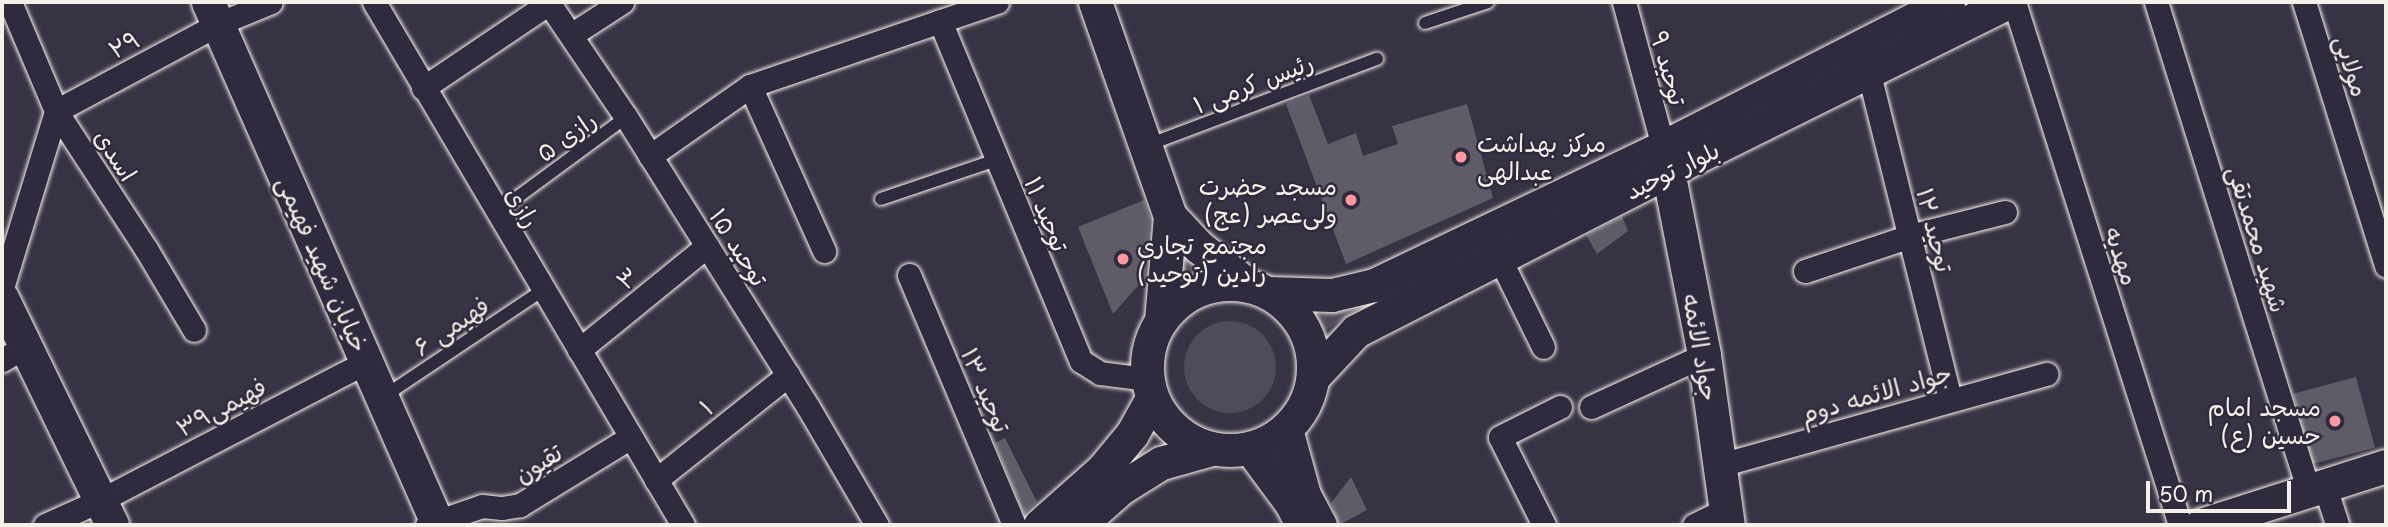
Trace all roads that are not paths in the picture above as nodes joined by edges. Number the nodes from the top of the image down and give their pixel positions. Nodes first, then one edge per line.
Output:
1 (10, 2) edge
2 (271, 2) edge
3 (374, 2) edge
4 (549, 2) edge
5 (622, 2) edge
6 (997, 2) edge
7 (1095, 2) edge
8 (1488, 2) edge
9 (1624, 2) edge
10 (2011, 2) edge
11 (2157, 2) edge
12 (2304, 2) edge
13 (1929, 6) edge
14 (213, 13) edge
15 (940, 21) junction
16 (1425, 23) dead end
17 (571, 35) junction
18 (1377, 59) dead end
19 (1869, 74) junction
20 (750, 86) junction
21 (423, 88) junction
22 (56, 111) junction
23 (626, 117) junction
24 (1145, 146) junction
25 (650, 156) junction
26 (1665, 159) junction
27 (996, 160) junction
28 (881, 199) dead end
29 (2005, 212) dead end
30 (496, 213) junction
31 (1170, 216) junction
32 (1910, 236) junction
33 (707, 246) junction
34 (824, 251) dead end
35 (1499, 257) junction
36 (2386, 266) edge
37 (1805, 271) dead end
38 (909, 275) dead end
39 (2, 288) edge
40 (1259, 289) junction
41 (543, 290) junction
42 (2, 298) edge
43 (1161, 321) junction
44 (194, 330) dead end
45 (1543, 347) dead end
46 (579, 350) junction
47 (14, 353) edge
48 (1704, 355) junction
49 (366, 362) junction
50 (2047, 374) dead end
51 (788, 375) junction
52 (1313, 376) junction
53 (1149, 388) junction
54 (382, 398) junction
55 (1950, 399) junction
56 (1560, 407) dead end
57 (1591, 407) dead end
58 (1286, 429) junction
59 (631, 437) junction
60 (1211, 449) junction
61 (1251, 449) junction
62 (1720, 465) junction
63 (2386, 466) edge
64 (656, 480) junction
65 (2317, 489) junction
66 (107, 512) edge
67 (1726, 518) edge
68 (434, 524) edge
69 (45, 525) edge
70 (682, 525) edge
71 (877, 525) edge
72 (1014, 525) edge
73 (1040, 525) edge
74 (1079, 525) edge
75 (1302, 525) edge
76 (1320, 525) edge
77 (1544, 525) edge
78 (1694, 525) edge
79 (2199, 525) edge
80 (2337, 525) edge

1 - 22 street, اسدی
2 - 14 street, ۲۹
3 - 21 street, رازی
4 - 17 street, توحید ۱۵
4 - 21 street
5 - 17 street
6 - 15 street
7 - 24 main road
8 - 16 lane
9 - 26 street, توحید ۹
10 - 19 main road, بلوار توحید
10 - 79 street, مهدیه
11 - 65 street, شهید محمدتقی
12 - 36 street, مولایی
13 - 26 main road, بلوار توحید
14 - 22 street, ۲۹
14 - 49 main road, خیابان شهید فهیمی
15 - 20 street
15 - 27 street, توحید ۱۱
17 - 23 street, توحید ۱۵
18 - 24 lane, رئیس کرمی ۱
19 - 26 main road, بلوار توحید
19 - 32 street, توحید ۱۲
20 - 25 street
20 - 34 street
21 - 30 street, رازی
22 - 39 street
22 - 44 street, اسدی
23 - 25 street, توحید ۱۵
23 - 30 lane, رازی ۵
24 - 31 main road
25 - 33 street, توحید ۱۵
26 - 35 main road, بلوار توحید
26 - 40 main road, بلوار توحید
26 - 48 main road, جواد الائمه
27 - 28 lane
27 - 53 street, توحید ۱۱
29 - 32 street
30 - 41 street, رازی
31 - 40 main road
31 - 43 main road
32 - 37 street
32 - 55 street, توحید ۱۲
33 - 46 street, ۳
33 - 51 street, توحید ۱۵
35 - 45 street
35 - 52 main road, بلوار توحید
38 - 72 street, توحید ۱۳
40 - 43 main road
40 - 52 main road
41 - 46 street, رازی
41 - 54 lane, فهیمی ۶
42 - 47 main road
43 - 53 main road
46 - 59 street, رازی
47 - 66 main road
48 - 57 street
48 - 62 main road, جواد الائمه
49 - 54 main road, خیابان شهید فهیمی
49 - 66 street, فهیمی۳۹
50 - 55 street, جواد الائمه دوم
51 - 64 street, ۱
51 - 71 street, توحید ۱۵
52 - 58 main road
53 - 60 main road
53 - 73 main road
54 - 68 main road, خیابان شهید فهیمی
55 - 62 street, جواد الائمه دوم
56 - 77 street
58 - 61 main road
58 - 76 main road
59 - 64 street, رازی
59 - 68 street, تقیون
60 - 61 main road
60 - 74 main road
61 - 75 main road
62 - 67 main road, جواد الائمه
63 - 65 main road
64 - 70 street, رازی
65 - 79 main road
65 - 80 street, شهید محمدتقی
66 - 69 street, فهیمی۳۹
67 - 78 street

